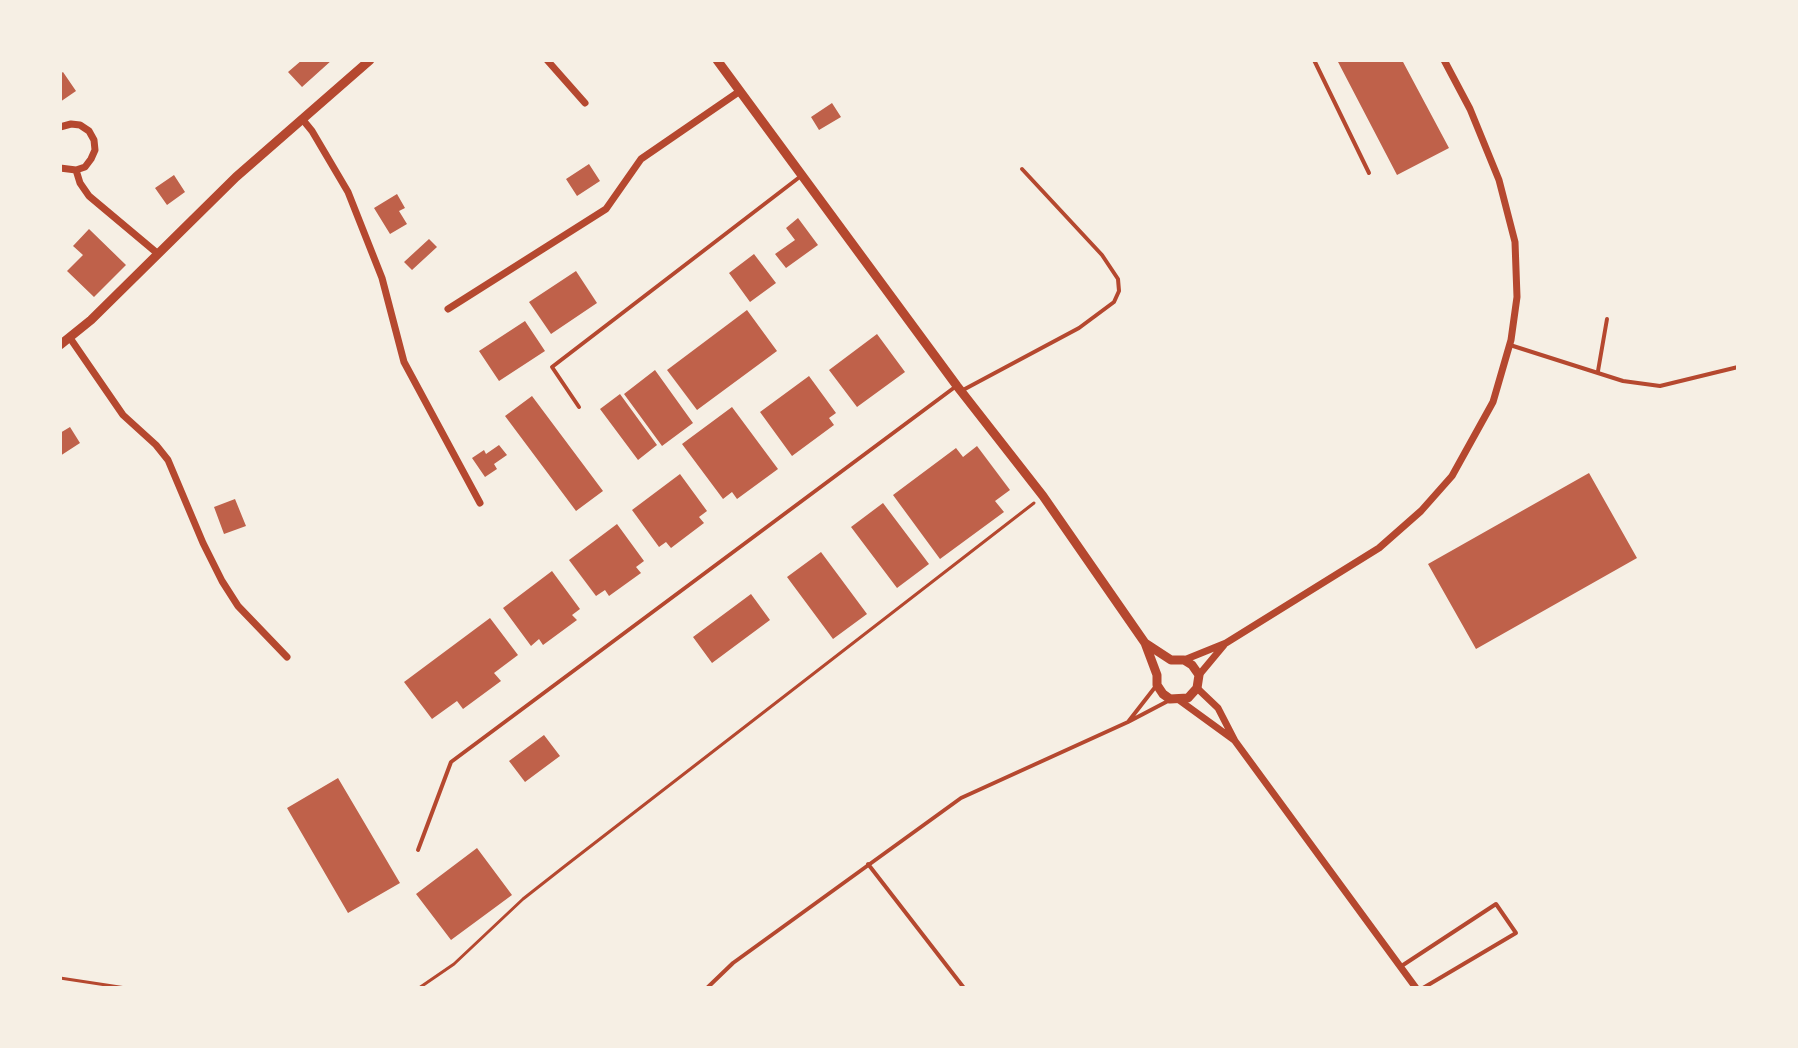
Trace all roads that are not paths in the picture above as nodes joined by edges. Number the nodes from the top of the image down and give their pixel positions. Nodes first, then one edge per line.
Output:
1 (370, 60) edge
2 (547, 60) edge
3 (717, 60) edge
4 (1314, 60) edge
5 (1444, 60) edge
6 (740, 91) junction
7 (585, 103) dead end
8 (303, 120) junction
9 (60, 127) edge
10 (60, 168) edge
11 (1022, 169) dead end
12 (76, 170) junction
13 (1369, 173) dead end
14 (802, 175) junction
15 (157, 253) junction
16 (448, 309) dead end
17 (1607, 319) dead end
18 (70, 338) junction
19 (60, 345) edge
20 (1510, 345) junction
21 (1738, 367) edge
22 (1597, 373) junction
23 (959, 389) junction
24 (579, 407) dead end
25 (480, 503) dead end
26 (1145, 643) junction
27 (1226, 643) junction
28 (287, 657) dead end
29 (1171, 660) junction
30 (1184, 660) junction
31 (1199, 675) junction
32 (1157, 680) junction
33 (1197, 688) junction
34 (1174, 700) junction
35 (1128, 722) junction
36 (1235, 741) junction
37 (418, 850) dead end
38 (868, 864) junction
39 (1400, 967) junction
40 (707, 988) edge
41 (964, 988) edge
42 (1416, 988) edge
43 (1423, 988) edge

1 - 8 street
2 - 7 street
3 - 6 street
4 - 13 lane
5 - 20 street
6 - 14 street
6 - 16 street
8 - 15 street
8 - 25 street
9 - 12 street
10 - 12 street
11 - 23 lane
12 - 15 street
14 - 23 street
14 - 24 lane
15 - 18 street
17 - 22 lane
18 - 19 street
18 - 28 street
20 - 22 lane
20 - 27 street
21 - 22 lane
23 - 26 street
23 - 37 lane
26 - 29 street
26 - 32 street
27 - 30 street
27 - 31 street
29 - 30 street
29 - 32 street
30 - 31 street
31 - 33 street
32 - 34 street
32 - 35 lane
33 - 34 street
33 - 36 street
34 - 35 lane
34 - 36 street
35 - 38 lane
36 - 39 street
38 - 40 lane
38 - 41 lane
39 - 42 street
39 - 43 lane

